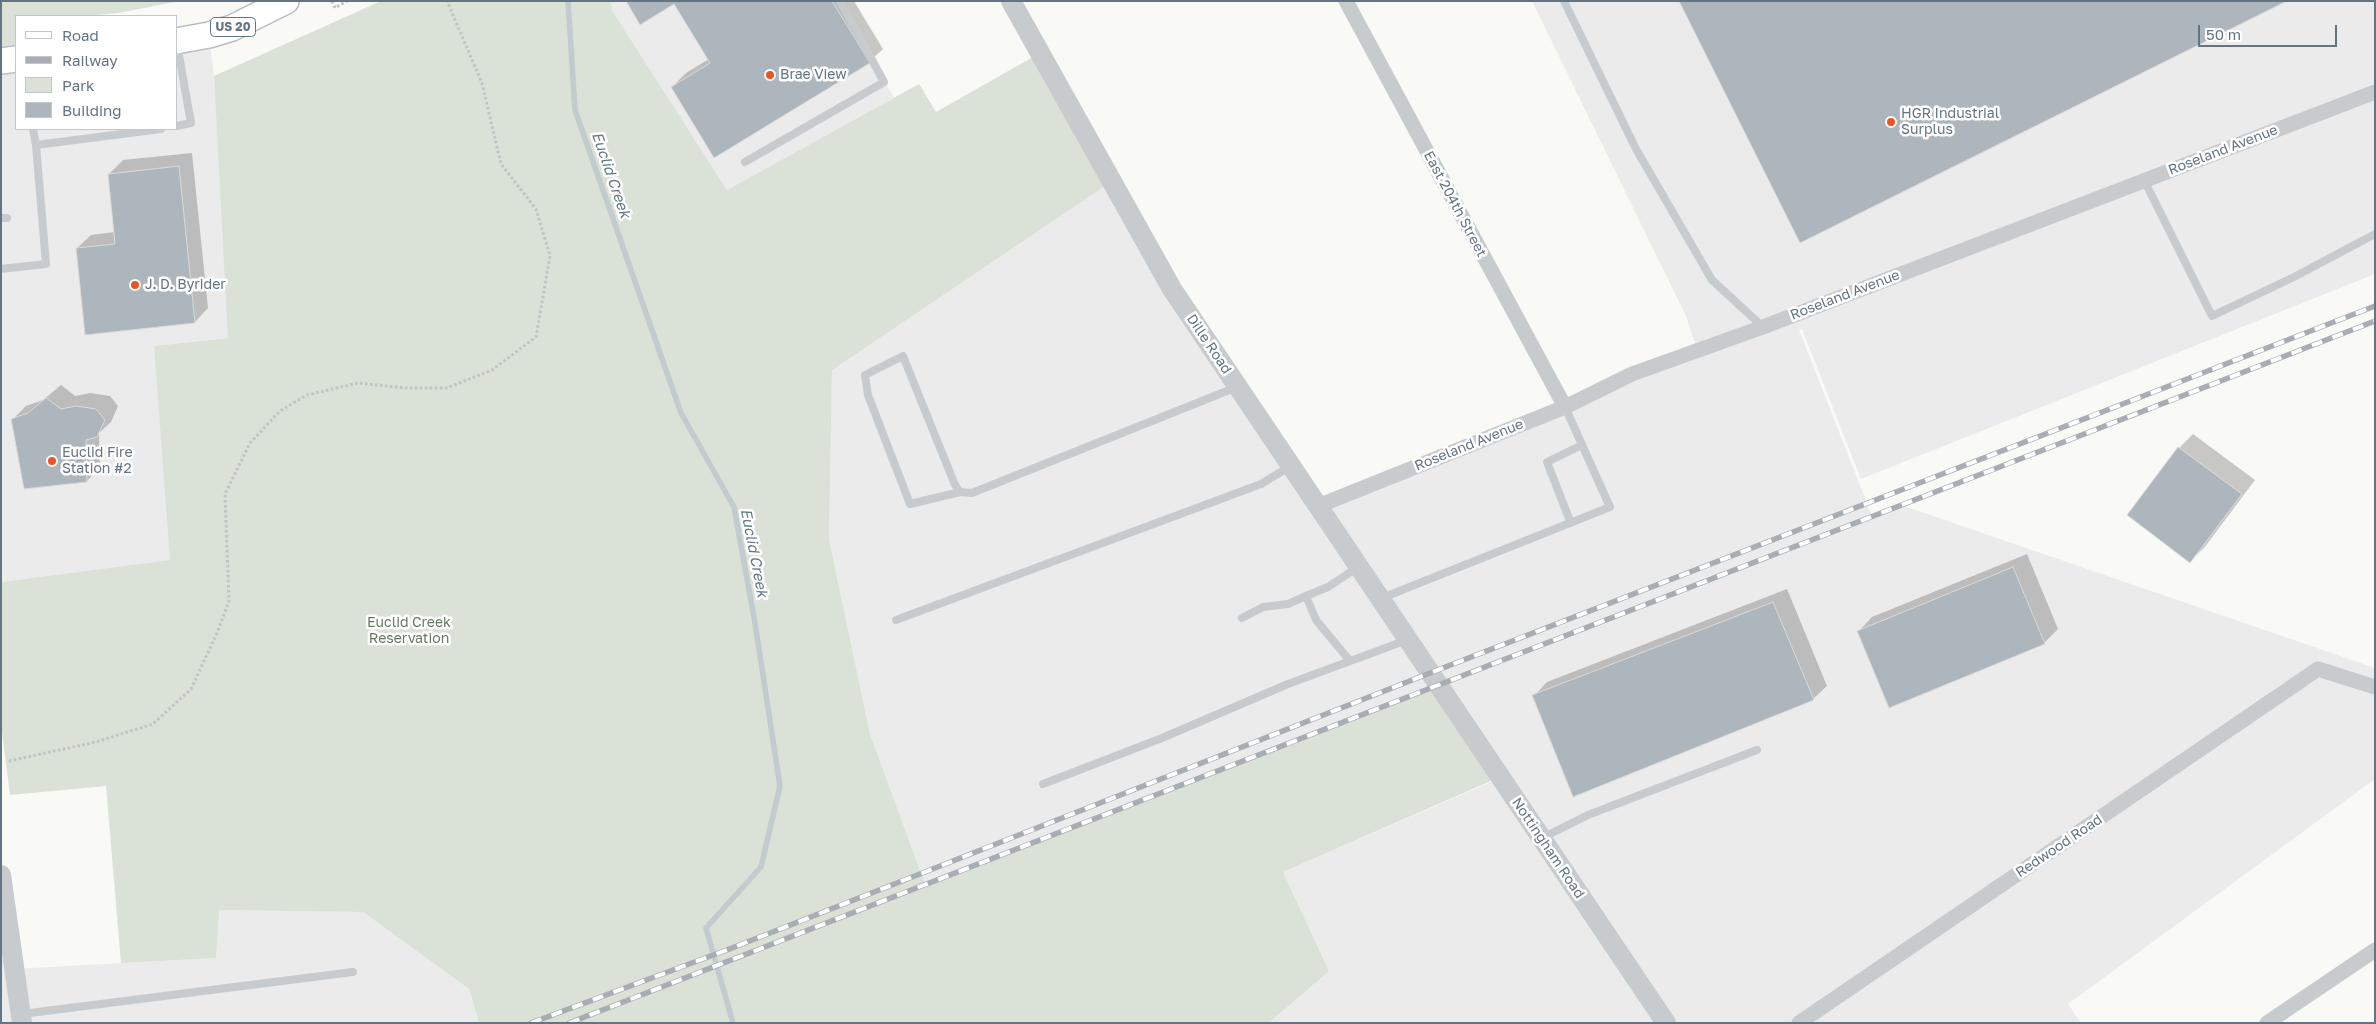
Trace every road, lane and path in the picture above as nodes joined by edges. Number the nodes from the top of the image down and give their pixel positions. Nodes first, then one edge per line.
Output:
1 (286, 1) edge
2 (332, 1) edge
3 (347, 1) edge
4 (447, 1) edge
5 (840, 1) edge
6 (1011, 1) edge
7 (1346, 1) edge
8 (1564, 1) edge
9 (178, 41) edge
10 (178, 52) edge
11 (15, 59) edge
12 (1, 61) edge
13 (2375, 92) edge
14 (178, 126) edge
15 (33, 130) edge
16 (153, 130) edge
17 (36, 144) junction
18 (745, 162) dead end
19 (2144, 180) junction
20 (2375, 234) edge
21 (1, 269) edge
22 (1763, 327) junction
23 (1237, 387) junction
24 (1565, 407) junction
25 (1582, 445) junction
26 (1291, 466) junction
27 (960, 492) junction
28 (1318, 506) junction
29 (1570, 521) junction
30 (1358, 567) junction
31 (1306, 596) junction
32 (1379, 599) junction
33 (1242, 618) dead end
34 (896, 620) dead end
35 (1407, 640) junction
36 (1350, 661) junction
37 (1430, 673) joint
38 (2375, 687) edge
39 (1757, 750) dead end
40 (9, 761) dead end
41 (1043, 784) dead end
42 (1542, 838) junction
43 (1, 875) edge
44 (2375, 950) edge
45 (353, 972) dead end
46 (21, 1019) edge
47 (1666, 1023) edge
48 (1799, 1023) edge
49 (2266, 1023) edge

1 - 9 main road, US 20
2 - 3 path
4 - 40 path
5 - 18 lane
6 - 23 street, Dille Road
7 - 24 street, East 204th Street
8 - 22 lane
10 - 14 lane
11 - 12 main road
13 - 19 street, Roseland Avenue
15 - 17 lane
16 - 17 lane
17 - 21 lane
19 - 20 lane
19 - 22 street, Roseland Avenue
22 - 24 street, Roseland Avenue
23 - 26 street, Dille Road
23 - 27 lane
24 - 25 lane
24 - 28 street, Roseland Avenue
25 - 29 lane
25 - 29 lane
26 - 28 street, Dille Road
26 - 34 lane
27 - 27 lane
28 - 30 street, Dille Road
29 - 32 lane
30 - 31 lane
30 - 32 street, Dille Road
31 - 33 lane
31 - 36 lane
32 - 35 street, Dille Road
35 - 36 lane
35 - 37 street, Dille Road
36 - 41 lane
37 - 42 street, Nottingham Road
38 - 48 street, Redwood Road
39 - 42 lane
42 - 47 street, Nottingham Road
43 - 46 street
44 - 49 street
45 - 46 lane

